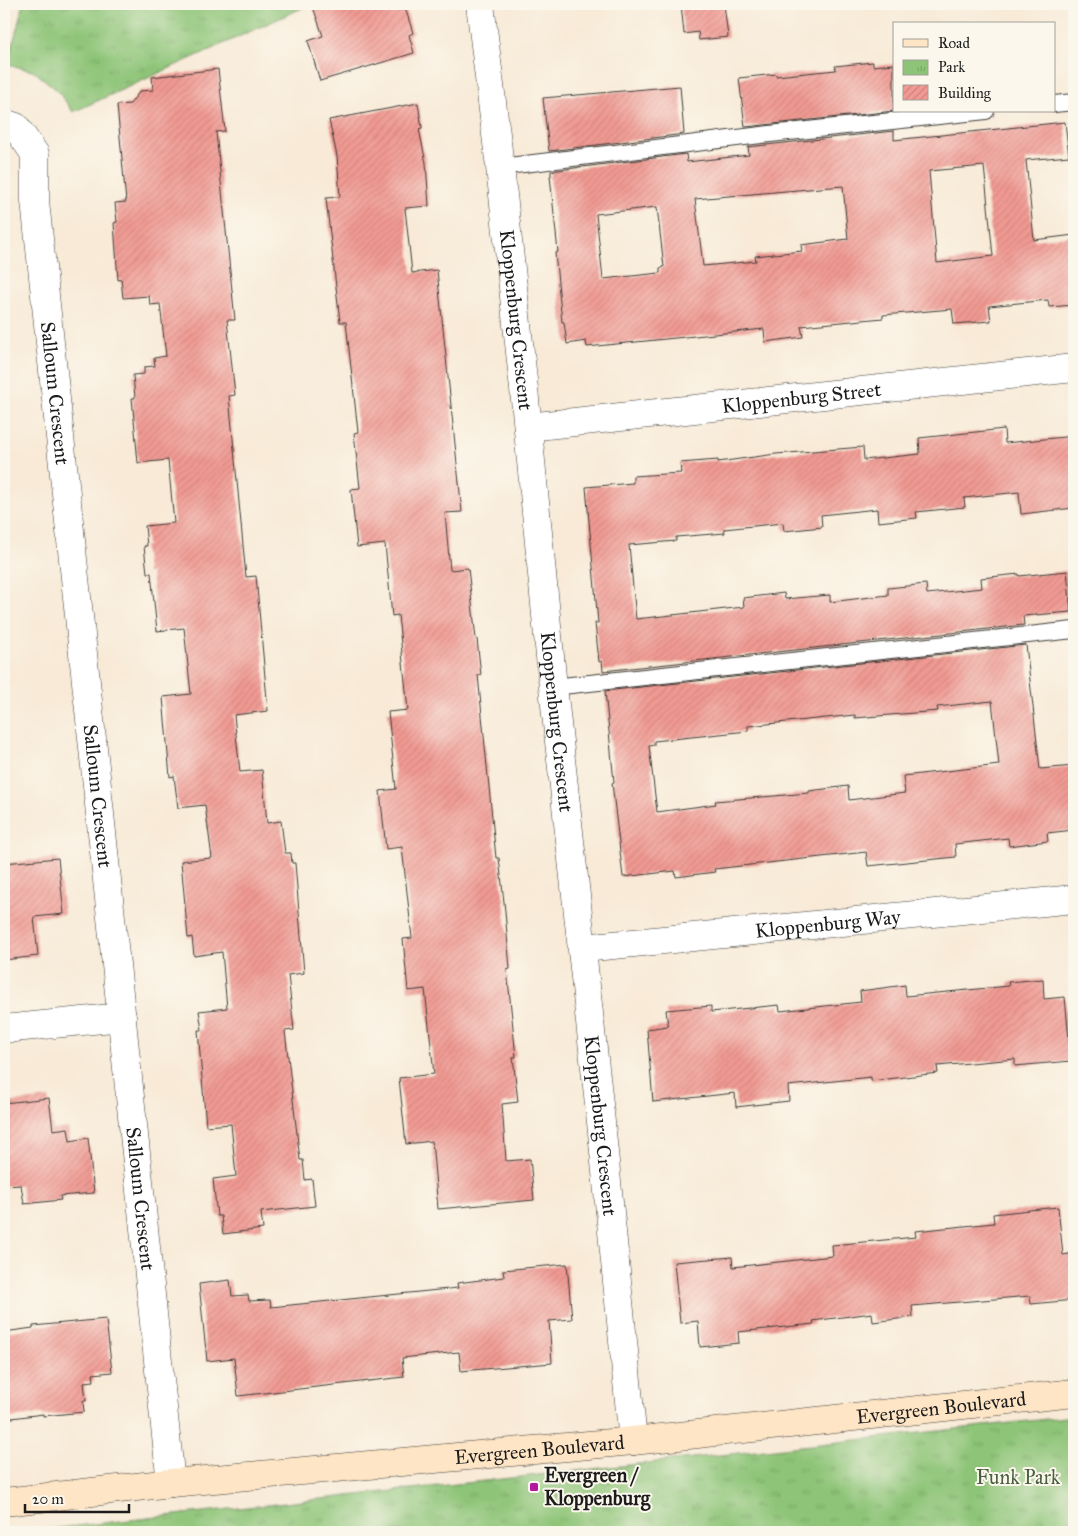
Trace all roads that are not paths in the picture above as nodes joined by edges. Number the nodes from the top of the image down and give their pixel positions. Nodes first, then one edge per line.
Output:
1 (480, 4) edge
2 (1074, 102) edge
3 (1056, 104) edge
4 (976, 112) edge
5 (4, 123) edge
6 (500, 166) junction
7 (1074, 368) edge
8 (528, 426) junction
9 (1074, 630) edge
10 (553, 687) junction
11 (1074, 899) edge
12 (583, 948) junction
13 (122, 1017) junction
14 (4, 1029) edge
15 (1074, 1394) edge
16 (633, 1441) junction
17 (171, 1483) junction
18 (4, 1502) edge

1 - 6 street, Kloppenburg Crescent
2 - 3 lane
4 - 6 lane
5 - 13 street, Salloum Crescent
6 - 8 street, Kloppenburg Crescent
7 - 8 street, Kloppenburg Street
8 - 10 street, Kloppenburg Crescent
9 - 10 lane
10 - 12 street, Kloppenburg Crescent
11 - 12 street, Kloppenburg Way
12 - 16 street, Kloppenburg Crescent
13 - 14 street
13 - 17 street, Salloum Crescent
15 - 16 street, Evergreen Boulevard
16 - 17 street, Evergreen Boulevard
17 - 18 street, Evergreen Boulevard

